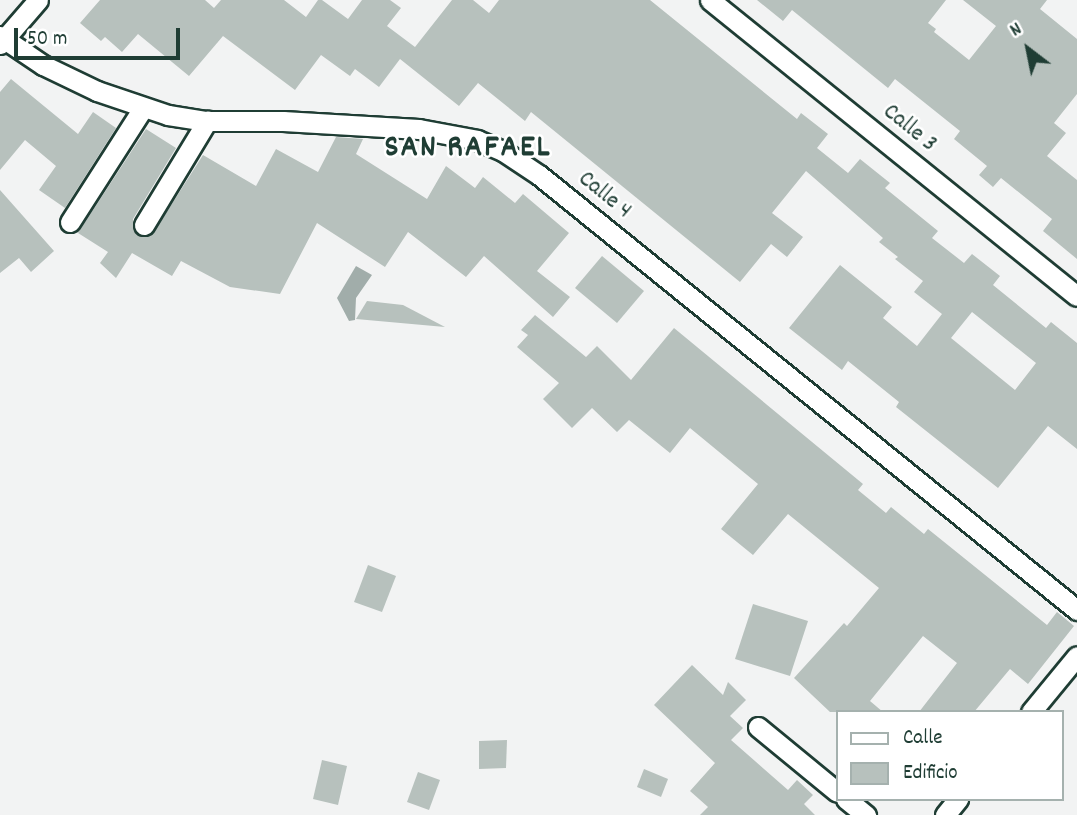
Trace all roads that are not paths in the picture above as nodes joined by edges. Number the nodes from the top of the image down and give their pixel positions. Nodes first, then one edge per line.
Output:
1 (38, 0) edge
2 (710, 0) edge
3 (1, 40) edge
4 (143, 108) junction
5 (207, 121) junction
6 (70, 222) dead end
7 (144, 225) dead end
8 (1077, 296) edge
9 (1077, 610) edge
10 (1077, 656) edge
11 (1033, 710) edge
12 (758, 727) dead end
13 (836, 791) edge
14 (848, 801) edge
15 (956, 801) edge
16 (866, 815) edge
17 (945, 815) edge

1 - 3 street
2 - 8 street, Calle 3
3 - 4 street, Calle 4
4 - 5 street, Calle 4
4 - 6 street
5 - 7 street
5 - 9 street, Calle 4
10 - 11 street
12 - 13 street
14 - 16 street
15 - 17 street

